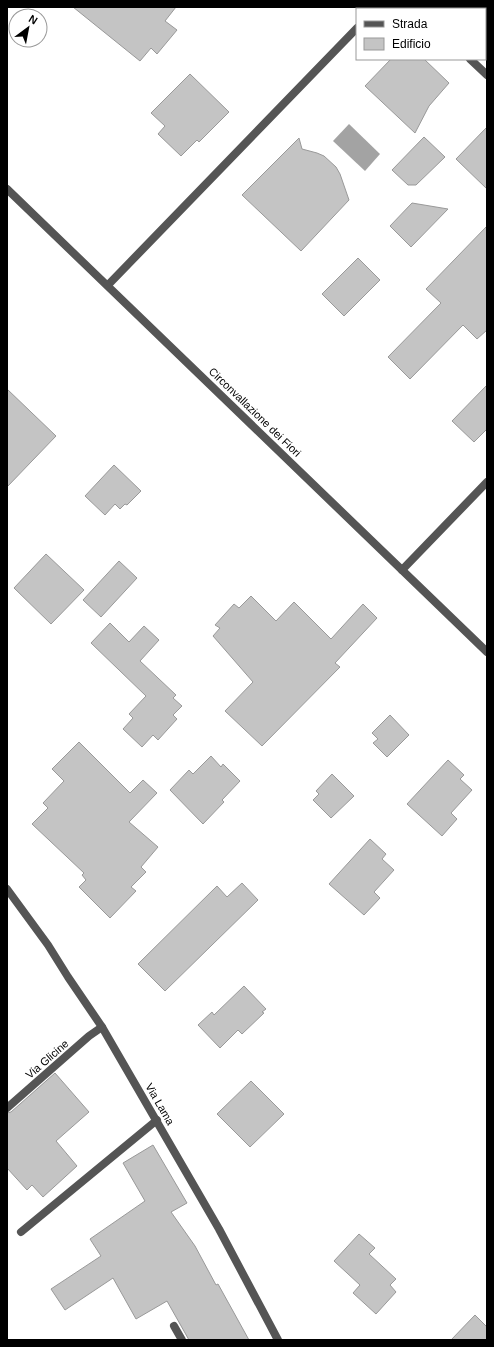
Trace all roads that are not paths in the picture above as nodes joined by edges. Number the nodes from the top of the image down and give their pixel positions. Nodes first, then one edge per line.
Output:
1 (356, 29) edge
2 (471, 60) edge
3 (487, 75) edge
4 (7, 189) edge
5 (108, 285) junction
6 (487, 482) edge
7 (402, 570) junction
8 (487, 652) edge
9 (7, 889) edge
10 (102, 1027) junction
11 (7, 1108) edge
12 (157, 1120) junction
13 (21, 1232) dead end
14 (174, 1326) dead end
15 (182, 1340) edge
16 (278, 1340) edge

1 - 5 street
2 - 3 street
4 - 5 street, Circonvallazione dei Fiori
5 - 7 street, Circonvallazione dei Fiori
6 - 7 street
7 - 8 street, Circonvallazione dei Fiori
9 - 10 street, Via Lama
10 - 11 street, Via Glicine
10 - 12 street, Via Lama
12 - 13 street
12 - 16 street, Via Lama
14 - 15 street

